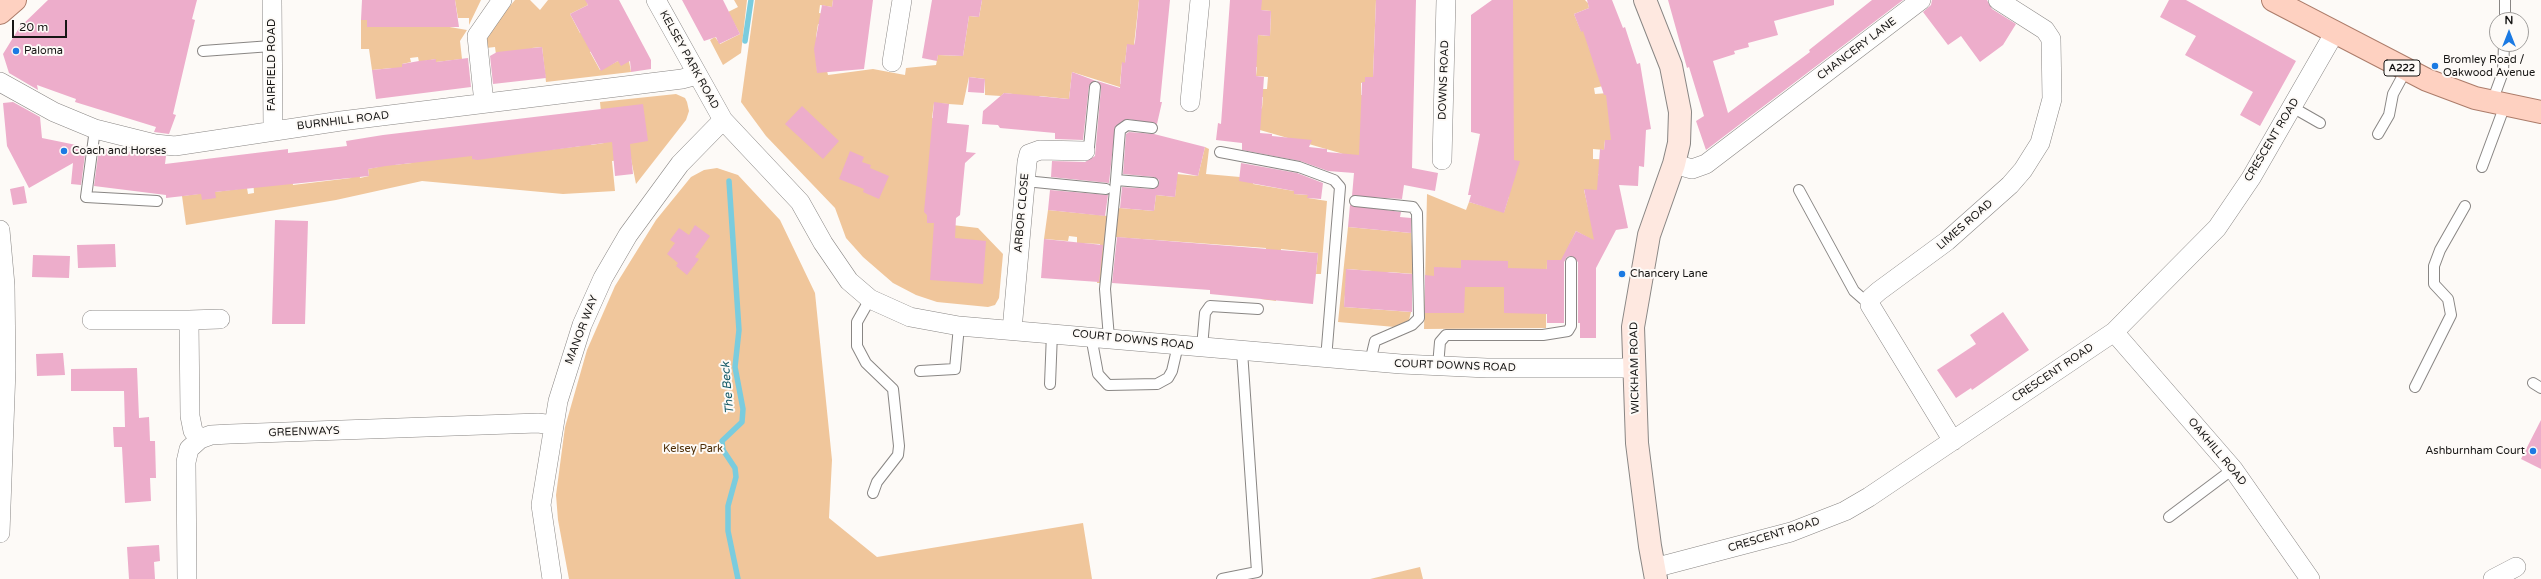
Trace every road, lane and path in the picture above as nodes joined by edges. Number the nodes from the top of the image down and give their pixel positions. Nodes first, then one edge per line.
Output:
1 (15, 0) edge
2 (272, 0) edge
3 (502, 0) edge
4 (656, 0) edge
5 (902, 0) edge
6 (1200, 0) edge
7 (1446, 0) edge
8 (1645, 0) edge
9 (1921, 0) edge
10 (1998, 0) edge
11 (2273, 0) edge
12 (2505, 0) edge
13 (2505, 12) edge
14 (0, 13) edge
15 (2336, 32) junction
16 (271, 46) junction
17 (203, 50) dead end
18 (2504, 52) edge
19 (892, 62) dead end
20 (2406, 70) junction
21 (697, 75) junction
22 (0, 82) edge
23 (1095, 87) dead end
24 (1190, 102) dead end
25 (484, 103) junction
26 (2499, 103) junction
27 (2292, 107) junction
28 (2541, 112) edge
29 (723, 120) junction
30 (2320, 123) dead end
31 (1152, 128) dead end
32 (95, 129) junction
33 (273, 131) junction
34 (2378, 134) dead end
35 (1085, 151) joint
36 (1220, 152) dead end
37 (1442, 160) dead end
38 (1674, 164) junction
39 (2482, 167) dead end
40 (1116, 180) junction
41 (1025, 181) junction
42 (1153, 183) dead end
43 (1106, 189) dead end
44 (1799, 190) dead end
45 (157, 201) dead end
46 (1355, 201) dead end
47 (2465, 206) dead end
48 (0, 230) edge
49 (1572, 262) dead end
50 (870, 299) junction
51 (1870, 306) junction
52 (1258, 309) dead end
53 (220, 319) dead end
54 (92, 320) dead end
55 (189, 320) junction
56 (959, 326) junction
57 (1012, 330) junction
58 (2114, 332) junction
59 (1052, 333) junction
60 (1100, 337) junction
61 (1178, 345) junction
62 (1202, 347) junction
63 (1242, 351) junction
64 (1326, 359) junction
65 (1370, 362) junction
66 (1438, 366) junction
67 (1633, 368) junction
68 (920, 371) dead end
69 (1050, 384) dead end
70 (2415, 387) dead end
71 (553, 425) junction
72 (200, 439) junction
73 (1953, 441) junction
74 (2233, 469) junction
75 (873, 493) dead end
76 (2169, 517) dead end
77 (0, 533) edge
78 (2516, 567) dead end
79 (1655, 574) edge
80 (187, 579) edge
81 (552, 579) edge
82 (1222, 579) edge
83 (2310, 579) edge
84 (2493, 579) edge

1 - 14 main road
2 - 16 street, FAIRFIELD ROAD
3 - 25 street
4 - 21 street, KELSEY PARK ROAD
5 - 19 street
6 - 24 street
7 - 37 street, DOWNS ROAD
8 - 38 main road, WICKHAM ROAD
9 - 38 street, CHANCERY LANE
10 - 51 street, LIMES ROAD
11 - 15 main road, A222
12 - 13 lane
15 - 20 main road, A222
15 - 27 street, CRESCENT ROAD
16 - 17 lane
16 - 33 street, FAIRFIELD ROAD
18 - 26 lane
20 - 26 main road, A222
20 - 34 lane
21 - 25 street, BURNHILL ROAD
21 - 29 street, KELSEY PARK ROAD
22 - 32 street, BURNHILL ROAD
23 - 35 lane
25 - 33 street, BURNHILL ROAD
26 - 28 main road, A222
26 - 39 lane
27 - 30 lane
27 - 58 street, CRESCENT ROAD
29 - 50 street, COURT DOWNS ROAD
29 - 71 street, MANOR WAY
31 - 40 lane
32 - 33 street, BURNHILL ROAD
32 - 45 lane
35 - 41 street, ARBOR CLOSE
36 - 64 lane
38 - 67 main road, WICKHAM ROAD
40 - 42 lane
40 - 60 lane
41 - 43 lane
41 - 57 street, ARBOR CLOSE
44 - 51 lane
46 - 65 lane
47 - 70 lane
48 - 77 street
49 - 66 lane
50 - 56 street, COURT DOWNS ROAD
50 - 75 lane
51 - 73 street
52 - 62 lane
53 - 55 street
54 - 55 street
55 - 72 street
56 - 57 street, COURT DOWNS ROAD
56 - 68 lane
57 - 59 street, COURT DOWNS ROAD
58 - 73 street, CRESCENT ROAD
58 - 74 street, OAKHILL ROAD
59 - 60 street, COURT DOWNS ROAD
59 - 69 lane
60 - 61 street, COURT DOWNS ROAD
60 - 61 lane
61 - 62 street, COURT DOWNS ROAD
62 - 63 street, COURT DOWNS ROAD
63 - 64 street, COURT DOWNS ROAD
63 - 82 lane
64 - 65 street, COURT DOWNS ROAD
65 - 66 street, COURT DOWNS ROAD
66 - 67 street, COURT DOWNS ROAD
67 - 79 main road, WICKHAM ROAD
71 - 72 street, GREENWAYS
71 - 81 street, MANOR WAY
72 - 80 street
73 - 79 street, CRESCENT ROAD
74 - 76 lane
74 - 83 street, OAKHILL ROAD
78 - 84 street

